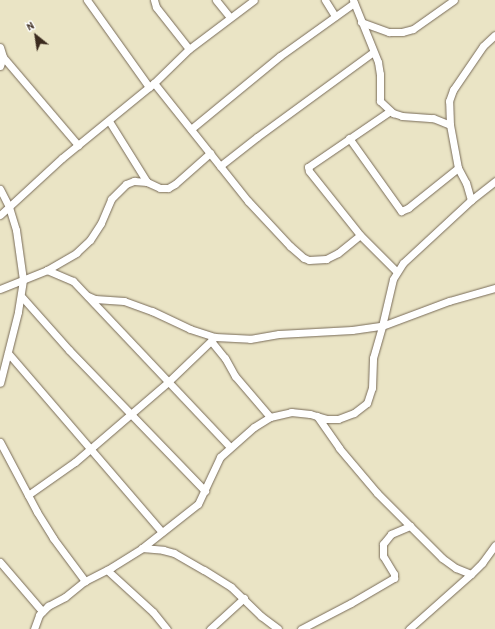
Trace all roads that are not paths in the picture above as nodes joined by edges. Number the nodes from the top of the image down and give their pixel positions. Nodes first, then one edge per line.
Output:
1 (88, 0) edge
2 (154, 0) edge
3 (216, 0) edge
4 (254, 0) edge
5 (325, 0) edge
6 (454, 0) edge
7 (354, 2) edge
8 (335, 16) junction
9 (230, 17) junction
10 (361, 22) junction
11 (495, 35) edge
12 (0, 46) edge
13 (189, 50) junction
14 (373, 52) junction
15 (3, 56) junction
16 (0, 66) edge
17 (152, 85) junction
18 (390, 111) junction
19 (109, 121) junction
20 (450, 125) junction
21 (191, 129) junction
22 (349, 138) junction
23 (78, 145) junction
24 (210, 153) junction
25 (220, 166) junction
26 (458, 168) junction
27 (495, 181) edge
28 (147, 182) junction
29 (0, 189) edge
30 (471, 200) junction
31 (9, 206) junction
32 (0, 215) edge
33 (360, 235) junction
34 (47, 270) junction
35 (397, 272) junction
36 (23, 280) junction
37 (493, 288) edge
38 (0, 289) edge
39 (88, 296) junction
40 (22, 297) junction
41 (382, 326) junction
42 (213, 339) junction
43 (8, 353) junction
44 (168, 382) junction
45 (0, 383) edge
46 (131, 413) junction
47 (317, 416) junction
48 (270, 417) junction
49 (0, 442) edge
50 (230, 447) junction
51 (91, 448) junction
52 (205, 491) junction
53 (28, 495) junction
54 (410, 526) junction
55 (162, 532) junction
56 (495, 545) edge
57 (142, 548) junction
58 (0, 562) edge
59 (107, 570) junction
60 (471, 574) junction
61 (85, 581) junction
62 (244, 598) junction
63 (42, 611) junction
64 (34, 629) edge
65 (167, 629) edge
66 (210, 629) edge
67 (278, 629) edge
68 (302, 629) edge
69 (409, 629) edge

1 - 17 street
2 - 13 street
3 - 9 street
4 - 9 street
5 - 8 street
6 - 10 street
7 - 8 street
7 - 10 street
8 - 21 street
9 - 13 street
10 - 14 street
11 - 20 street
12 - 15 street
13 - 17 street
14 - 18 street
14 - 25 street
15 - 16 street
15 - 23 street
17 - 19 street
17 - 21 street
18 - 20 street
18 - 22 street
19 - 23 street
19 - 28 street
20 - 26 street
21 - 24 street
22 - 26 street
22 - 33 street
23 - 31 street
24 - 25 street
24 - 28 street
25 - 33 street
26 - 30 street
27 - 30 street
28 - 34 street
29 - 31 street
30 - 35 street
31 - 32 street
31 - 36 street
33 - 35 street
34 - 36 street
34 - 39 street
35 - 41 street
36 - 38 street
36 - 40 street
37 - 41 street
39 - 42 street
39 - 44 street
40 - 43 street
40 - 46 street
41 - 42 street
41 - 47 street
42 - 44 street
42 - 48 street
43 - 45 street
43 - 51 street
44 - 46 street
44 - 50 street
46 - 51 street
46 - 52 street
47 - 48 street
47 - 54 street
48 - 50 street
49 - 53 street
50 - 52 street
51 - 53 street
51 - 55 street
52 - 55 street
53 - 61 street
54 - 60 street
54 - 68 street
55 - 57 street
56 - 60 street
57 - 59 street
57 - 62 street
58 - 63 street
59 - 61 street
59 - 65 street
60 - 69 street
61 - 63 street
62 - 66 street
62 - 67 street
63 - 64 street

